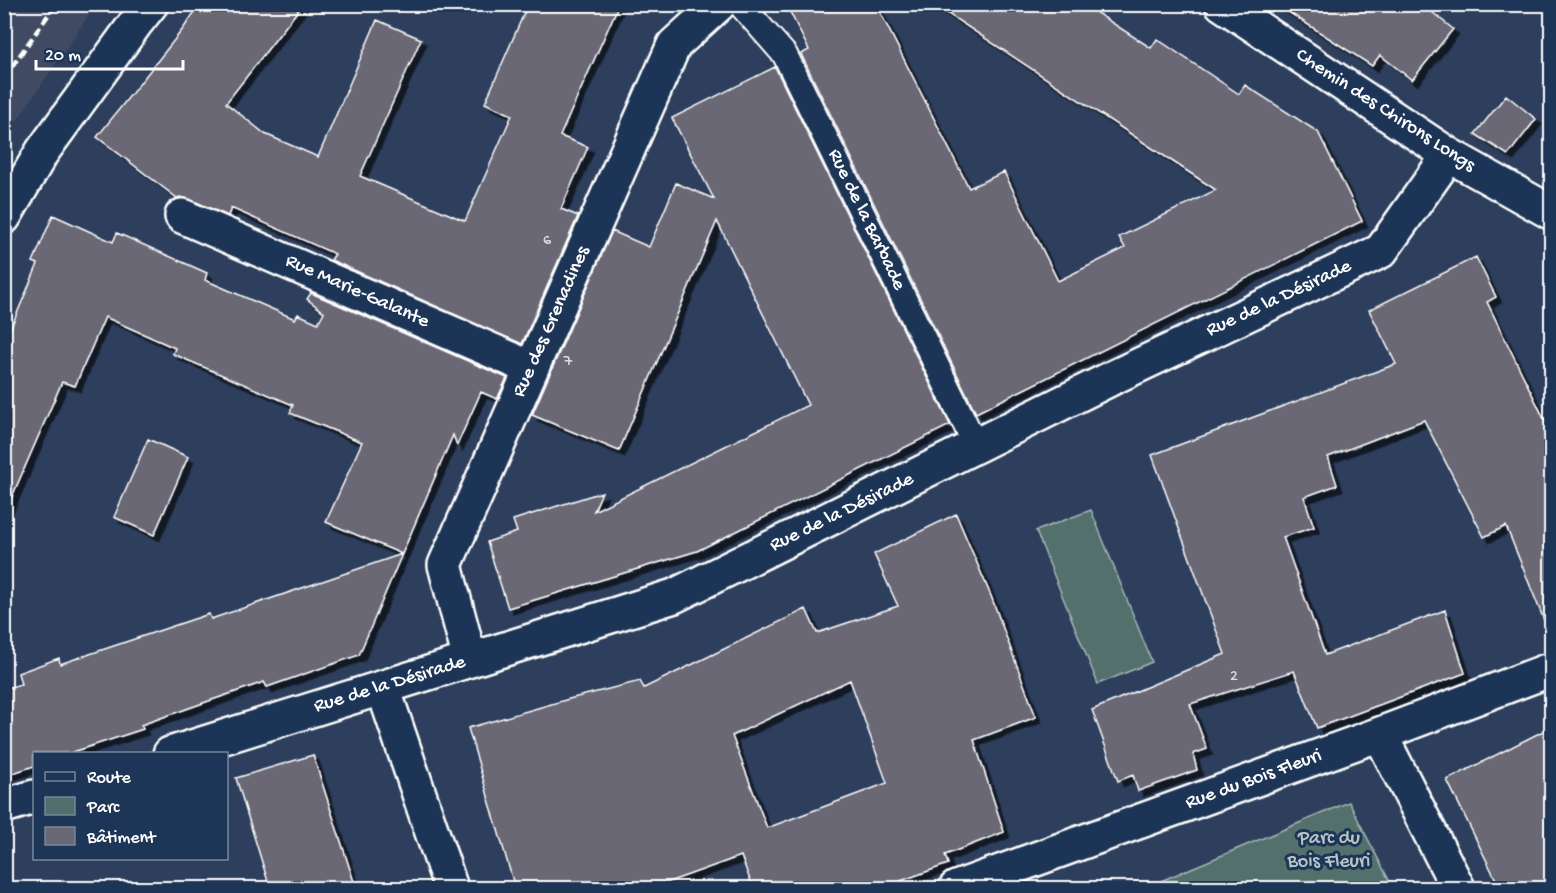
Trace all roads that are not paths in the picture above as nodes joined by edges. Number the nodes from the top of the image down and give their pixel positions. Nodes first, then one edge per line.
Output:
1 (151, 4) edge
2 (719, 4) edge
3 (740, 4) edge
4 (1222, 4) edge
5 (1449, 155) junction
6 (1551, 213) edge
7 (182, 216) dead end
8 (4, 217) edge
9 (531, 370) junction
10 (976, 446) junction
11 (470, 660) junction
12 (1551, 669) edge
13 (383, 688) junction
14 (1380, 734) junction
15 (173, 752) edge
16 (33, 797) edge
17 (4, 806) edge
18 (451, 888) edge
19 (956, 888) edge
20 (1458, 888) edge

1 - 8 street
2 - 9 street, Rue des Grenadines
3 - 10 lane, Rue de la Barbade
4 - 5 street, Chemin des Chirons Longs
5 - 6 street, Chemin des Chirons Longs
5 - 10 street, Rue de la Désirade
7 - 9 street, Rue Marie-Galante
9 - 11 street, Rue des Grenadines
10 - 11 street, Rue de la Désirade
11 - 13 street, Rue de la Désirade
12 - 14 street, Rue du Bois Fleuri
13 - 15 street, Rue de la Désirade
13 - 18 street
14 - 19 street, Rue du Bois Fleuri
14 - 20 street
16 - 17 street

